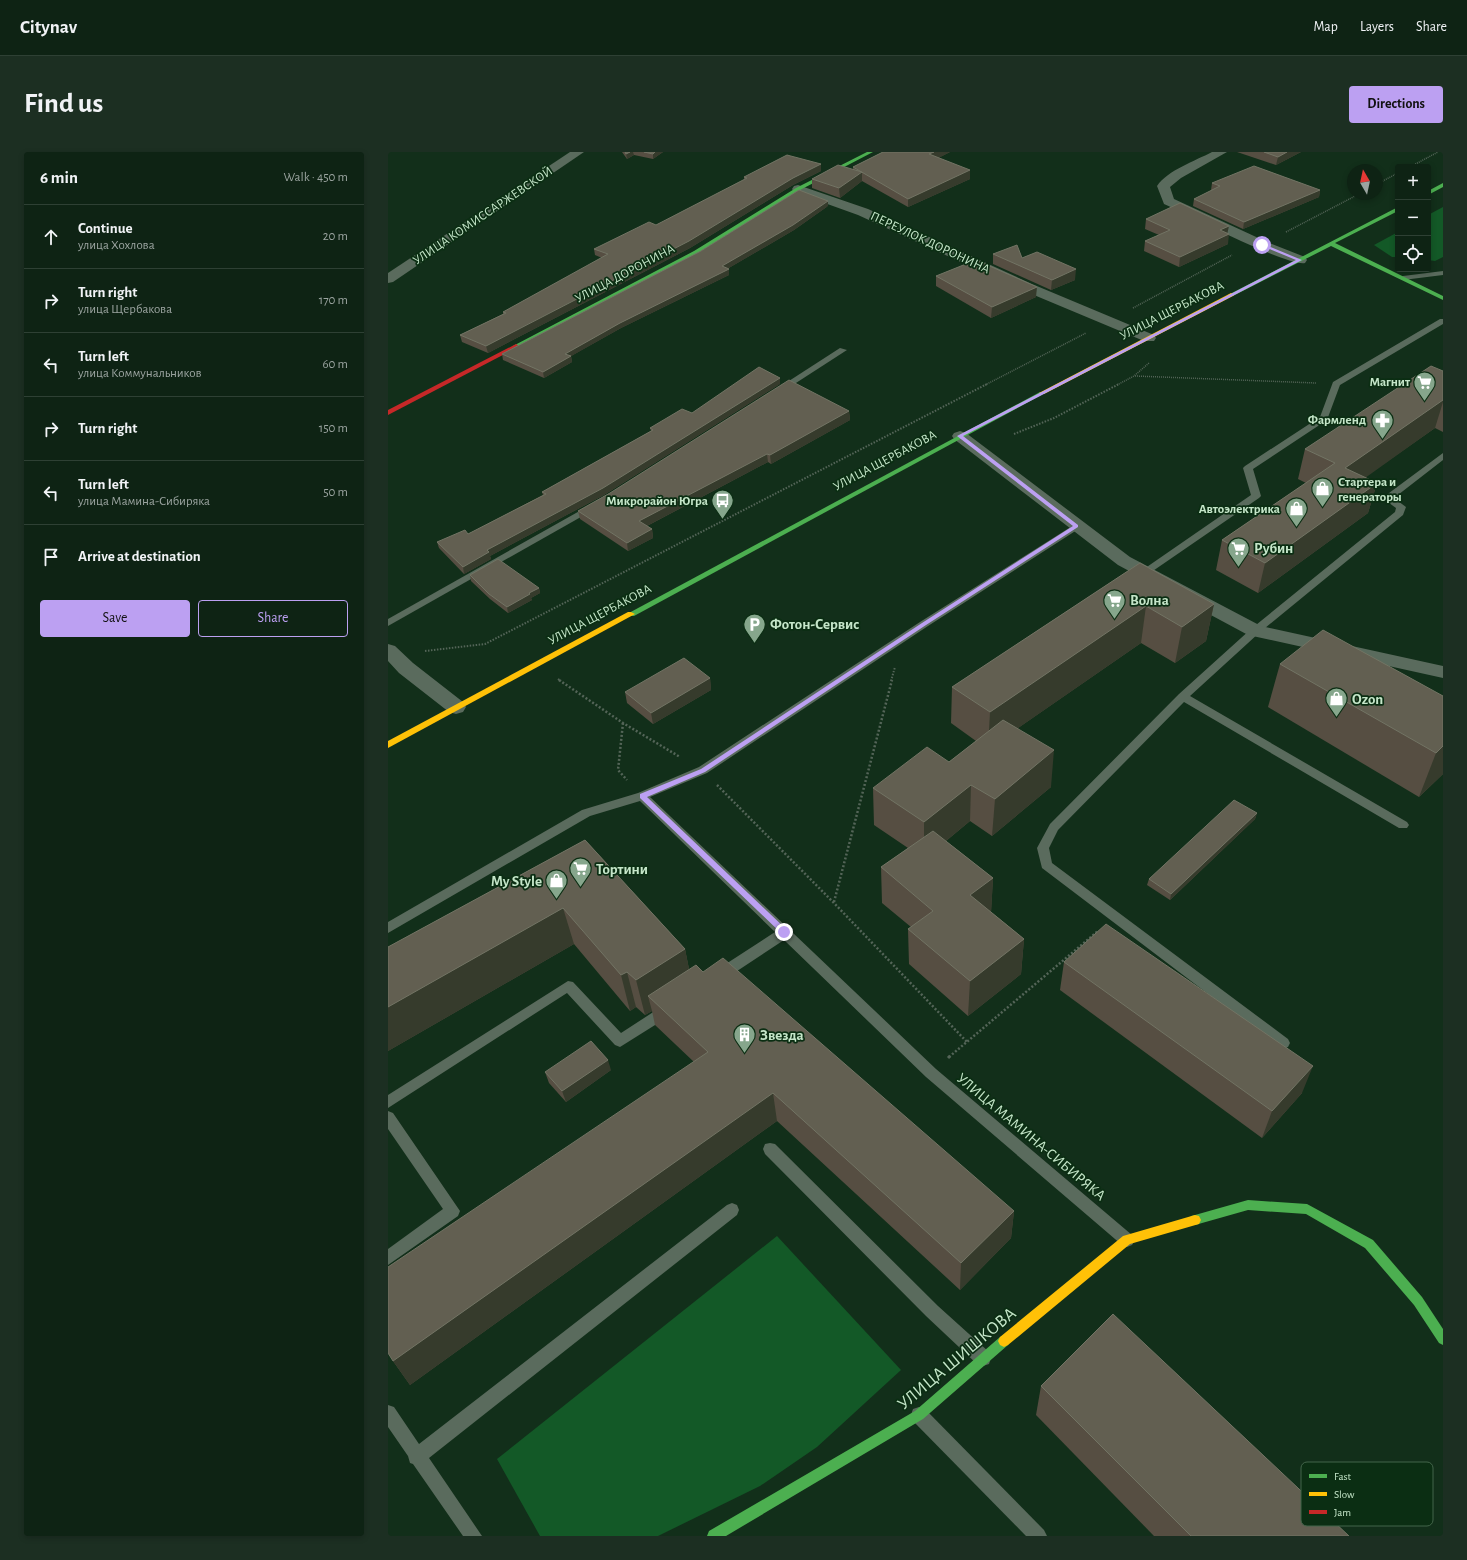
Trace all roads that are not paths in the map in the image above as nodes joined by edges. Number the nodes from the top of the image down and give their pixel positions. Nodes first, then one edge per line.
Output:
1 (578, 152) edge
2 (871, 152) edge
3 (1221, 152) edge
4 (1443, 185) edge
5 (798, 189) junction
6 (1431, 191) edge
7 (1395, 211) edge
8 (1332, 244) junction
9 (1300, 260) junction
10 (1443, 273) edge
11 (1403, 278) junction
12 (388, 279) edge
13 (1443, 298) edge
14 (1443, 321) edge
15 (1149, 338) junction
16 (843, 350) dead end
17 (769, 396) edge
18 (388, 413) edge
19 (960, 436) junction
20 (1443, 456) edge
21 (601, 502) edge
22 (1076, 526) junction
23 (1144, 573) junction
24 (388, 623) edge
25 (1255, 630) junction
26 (388, 650) edge
27 (1443, 672) edge
28 (1183, 696) junction
29 (456, 707) junction
30 (388, 745) edge
31 (642, 796) junction
32 (1403, 825) dead end
33 (388, 928) edge
34 (784, 932) junction
35 (712, 980) edge
36 (679, 1002) edge
37 (1283, 1043) edge
38 (388, 1102) edge
39 (388, 1117) edge
40 (770, 1149) dead end
41 (732, 1210) dead end
42 (1127, 1240) junction
43 (388, 1258) edge
44 (1443, 1339) edge
45 (983, 1358) junction
46 (388, 1413) edge
47 (919, 1415) junction
48 (416, 1457) junction
49 (473, 1536) edge
50 (714, 1536) edge
51 (1038, 1536) edge

1 - 12 street, УЛИЦА КОМИССАРЖЕВСКОЙ
2 - 5 street, УЛИЦА ДОРОНИНА
3 - 9 street
4 - 6 street
5 - 15 street, ПЕРЕУЛОК ДОРОНИНА
5 - 18 street, УЛИЦА ДОРОНИНА
7 - 8 street, УЛИЦА ЩЕРБАКОВА
8 - 9 street, УЛИЦА ЩЕРБАКОВА
8 - 11 street
9 - 15 street, УЛИЦА ЩЕРБАКОВА
10 - 11 lane
11 - 13 street
14 - 23 lane
15 - 19 street, УЛИЦА ЩЕРБАКОВА
16 - 17 lane
19 - 22 street
19 - 29 street, УЛИЦА ЩЕРБАКОВА
20 - 25 lane
21 - 24 lane
22 - 23 street
22 - 31 lane
23 - 25 street
25 - 27 street
25 - 28 lane
26 - 29 street
28 - 32 lane
28 - 37 lane
29 - 30 street, УЛИЦА ЩЕРБАКОВА
31 - 33 lane
31 - 34 lane, УЛИЦА МАМИНА-СИБИРЯКА
34 - 35 lane
34 - 42 lane, УЛИЦА МАМИНА-СИБИРЯКА
36 - 38 lane
39 - 43 lane
40 - 45 lane
41 - 48 lane
42 - 44 street
42 - 45 street, УЛИЦА ШИШКОВА
45 - 47 street, УЛИЦА ШИШКОВА
46 - 48 lane
47 - 50 street, УЛИЦА ШИШКОВА
47 - 51 lane
48 - 49 lane

